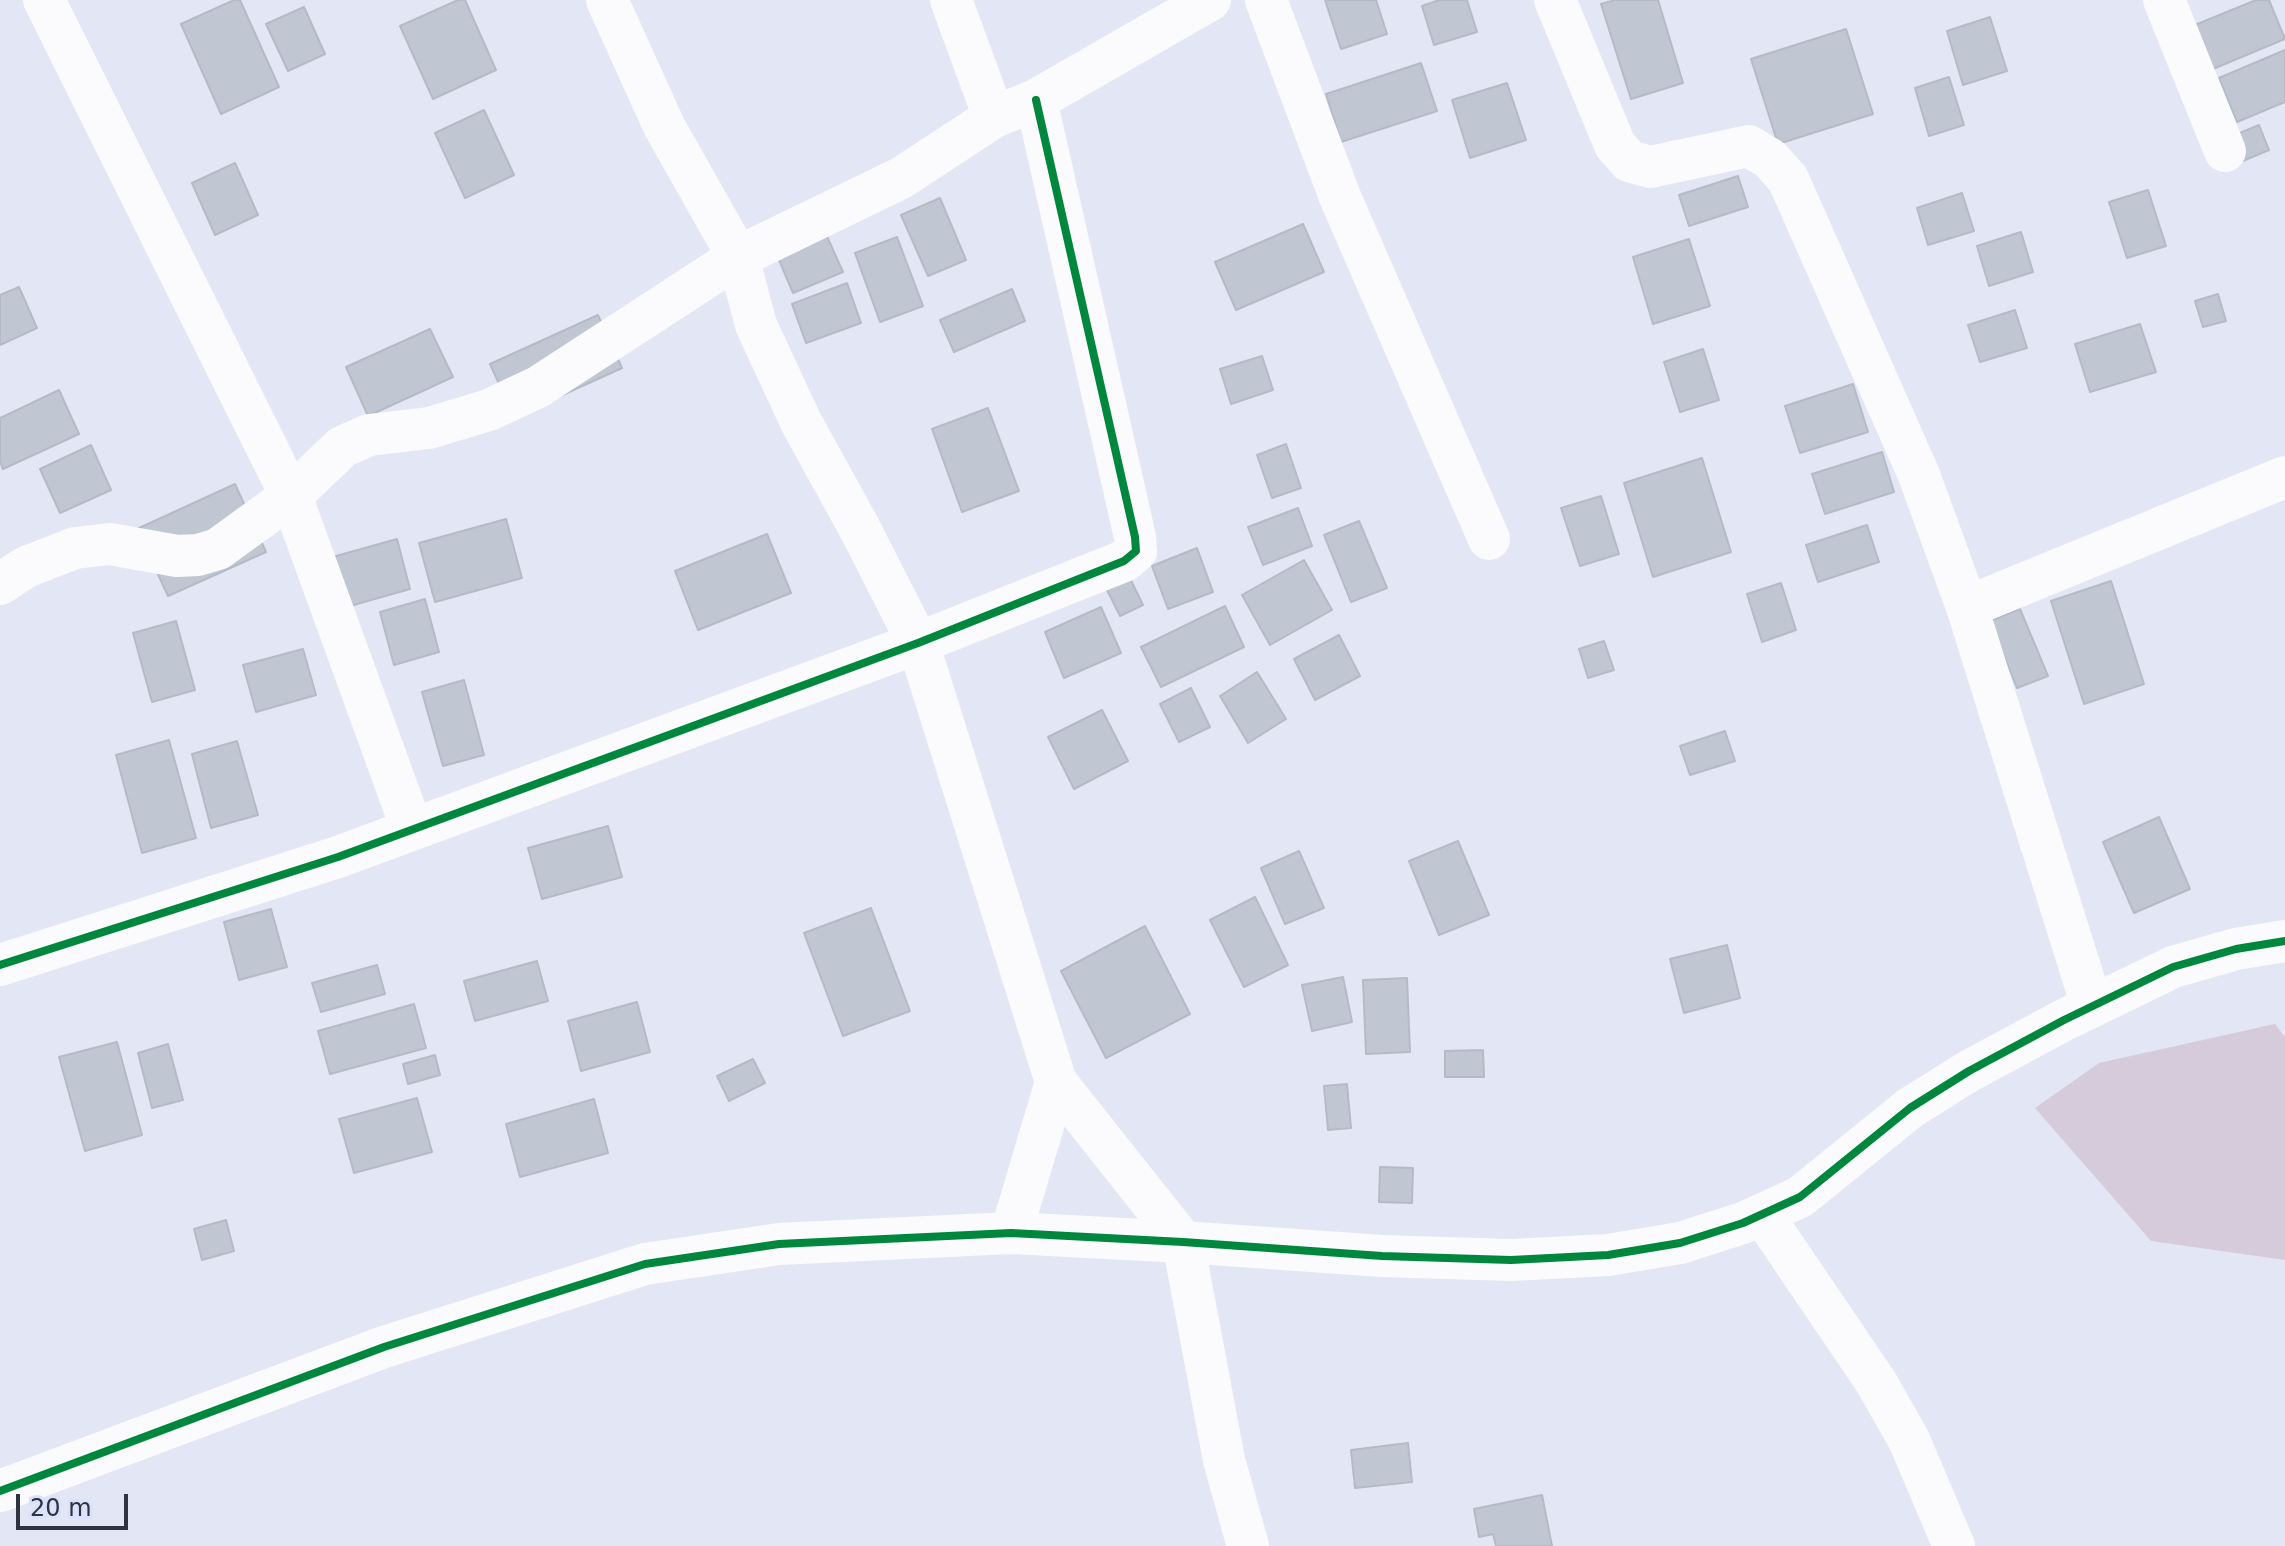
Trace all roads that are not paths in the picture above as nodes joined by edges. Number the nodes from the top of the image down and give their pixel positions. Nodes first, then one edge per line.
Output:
1 (44, 0) edge
2 (607, 0) edge
3 (951, 0) edge
4 (1210, 0) edge
5 (1266, 0) edge
6 (1555, 0) edge
7 (2164, 0) edge
8 (1036, 100) junction
9 (994, 117) junction
10 (2225, 151) dead end
11 (738, 257) junction
12 (2285, 477) edge
13 (291, 496) junction
14 (1489, 539) dead end
15 (0, 584) edge
16 (1967, 607) junction
17 (918, 643) junction
18 (412, 829) junction
19 (2285, 941) edge
20 (0, 965) edge
21 (2092, 1006) junction
22 (1056, 1082) junction
23 (1762, 1214) junction
24 (1011, 1233) junction
25 (1183, 1242) junction
26 (0, 1491) edge
27 (1248, 1546) edge
28 (1954, 1546) edge

1 - 13 street
2 - 11 street
3 - 9 street
4 - 8 street
5 - 14 street
6 - 16 street
7 - 10 street
8 - 9 street
8 - 17 street
9 - 11 street
11 - 13 street
11 - 17 street
12 - 16 street
13 - 15 street
13 - 18 street
16 - 21 street
17 - 18 street
17 - 22 street
18 - 20 street
19 - 21 street
21 - 23 street
22 - 24 street
22 - 25 street
23 - 25 street
23 - 28 street
24 - 25 street
24 - 26 street
25 - 27 street

